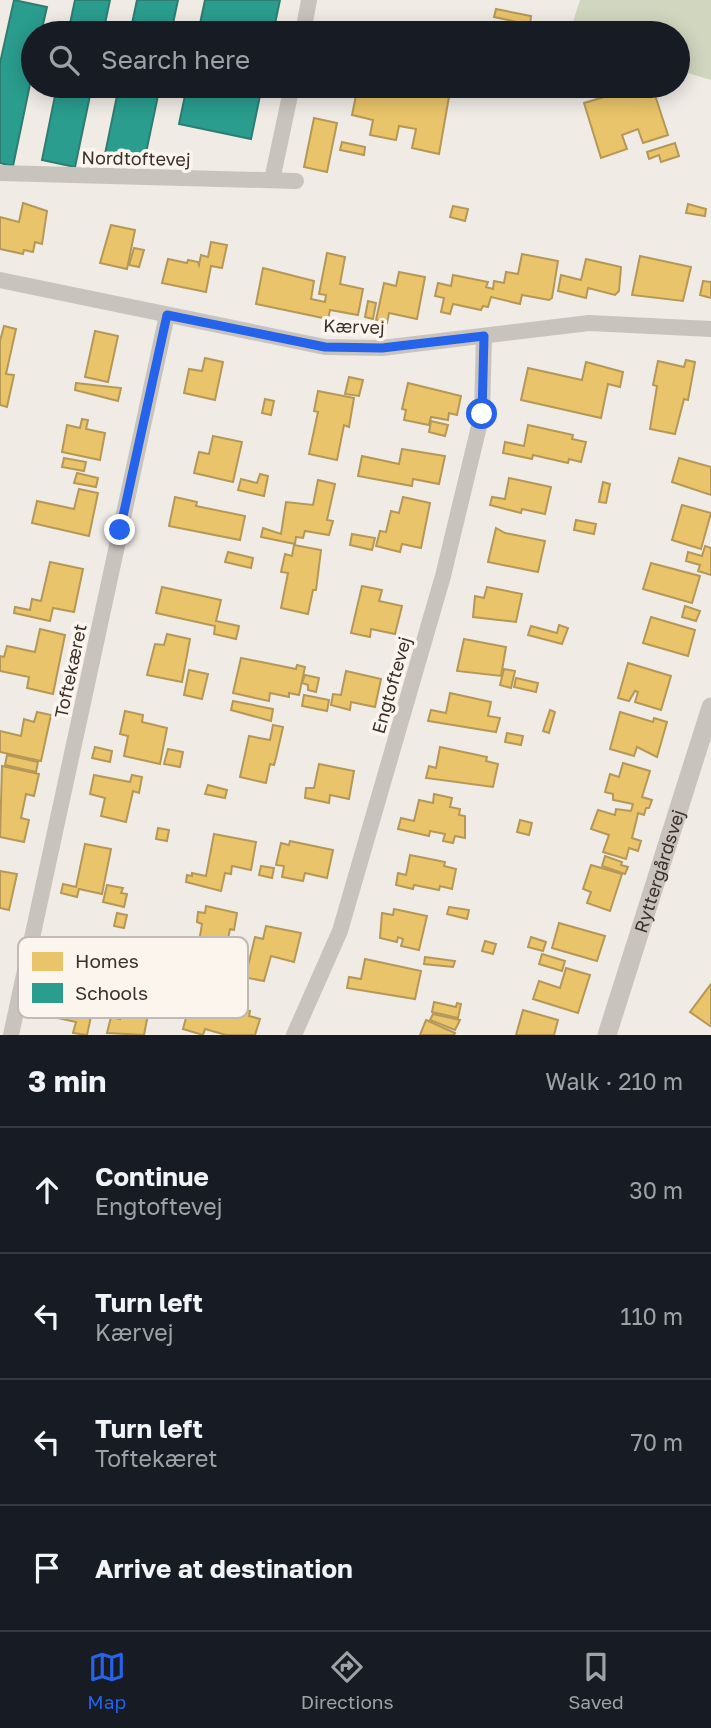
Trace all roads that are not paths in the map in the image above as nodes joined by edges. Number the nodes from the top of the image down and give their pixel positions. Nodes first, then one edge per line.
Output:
1 (309, 0) edge
2 (305, 21) edge
3 (289, 98) edge
4 (0, 173) edge
5 (272, 180) junction
6 (296, 181) dead end
7 (0, 280) edge
8 (167, 315) junction
9 (711, 329) edge
10 (484, 336) junction
11 (711, 707) edge
12 (32, 937) edge
13 (18, 1003) edge
14 (11, 1035) edge
15 (294, 1035) edge
16 (607, 1035) edge

1 - 2 street
3 - 5 street
4 - 5 street, Nordtoftevej
5 - 6 street, Nordtoftevej
7 - 8 street, Kærvej
8 - 10 street, Kærvej
8 - 12 street, Toftekæret
9 - 10 street, Kærvej
10 - 15 street, Engtoftevej
11 - 16 street, Ryttergårdsvej
13 - 14 street, Toftekæret

